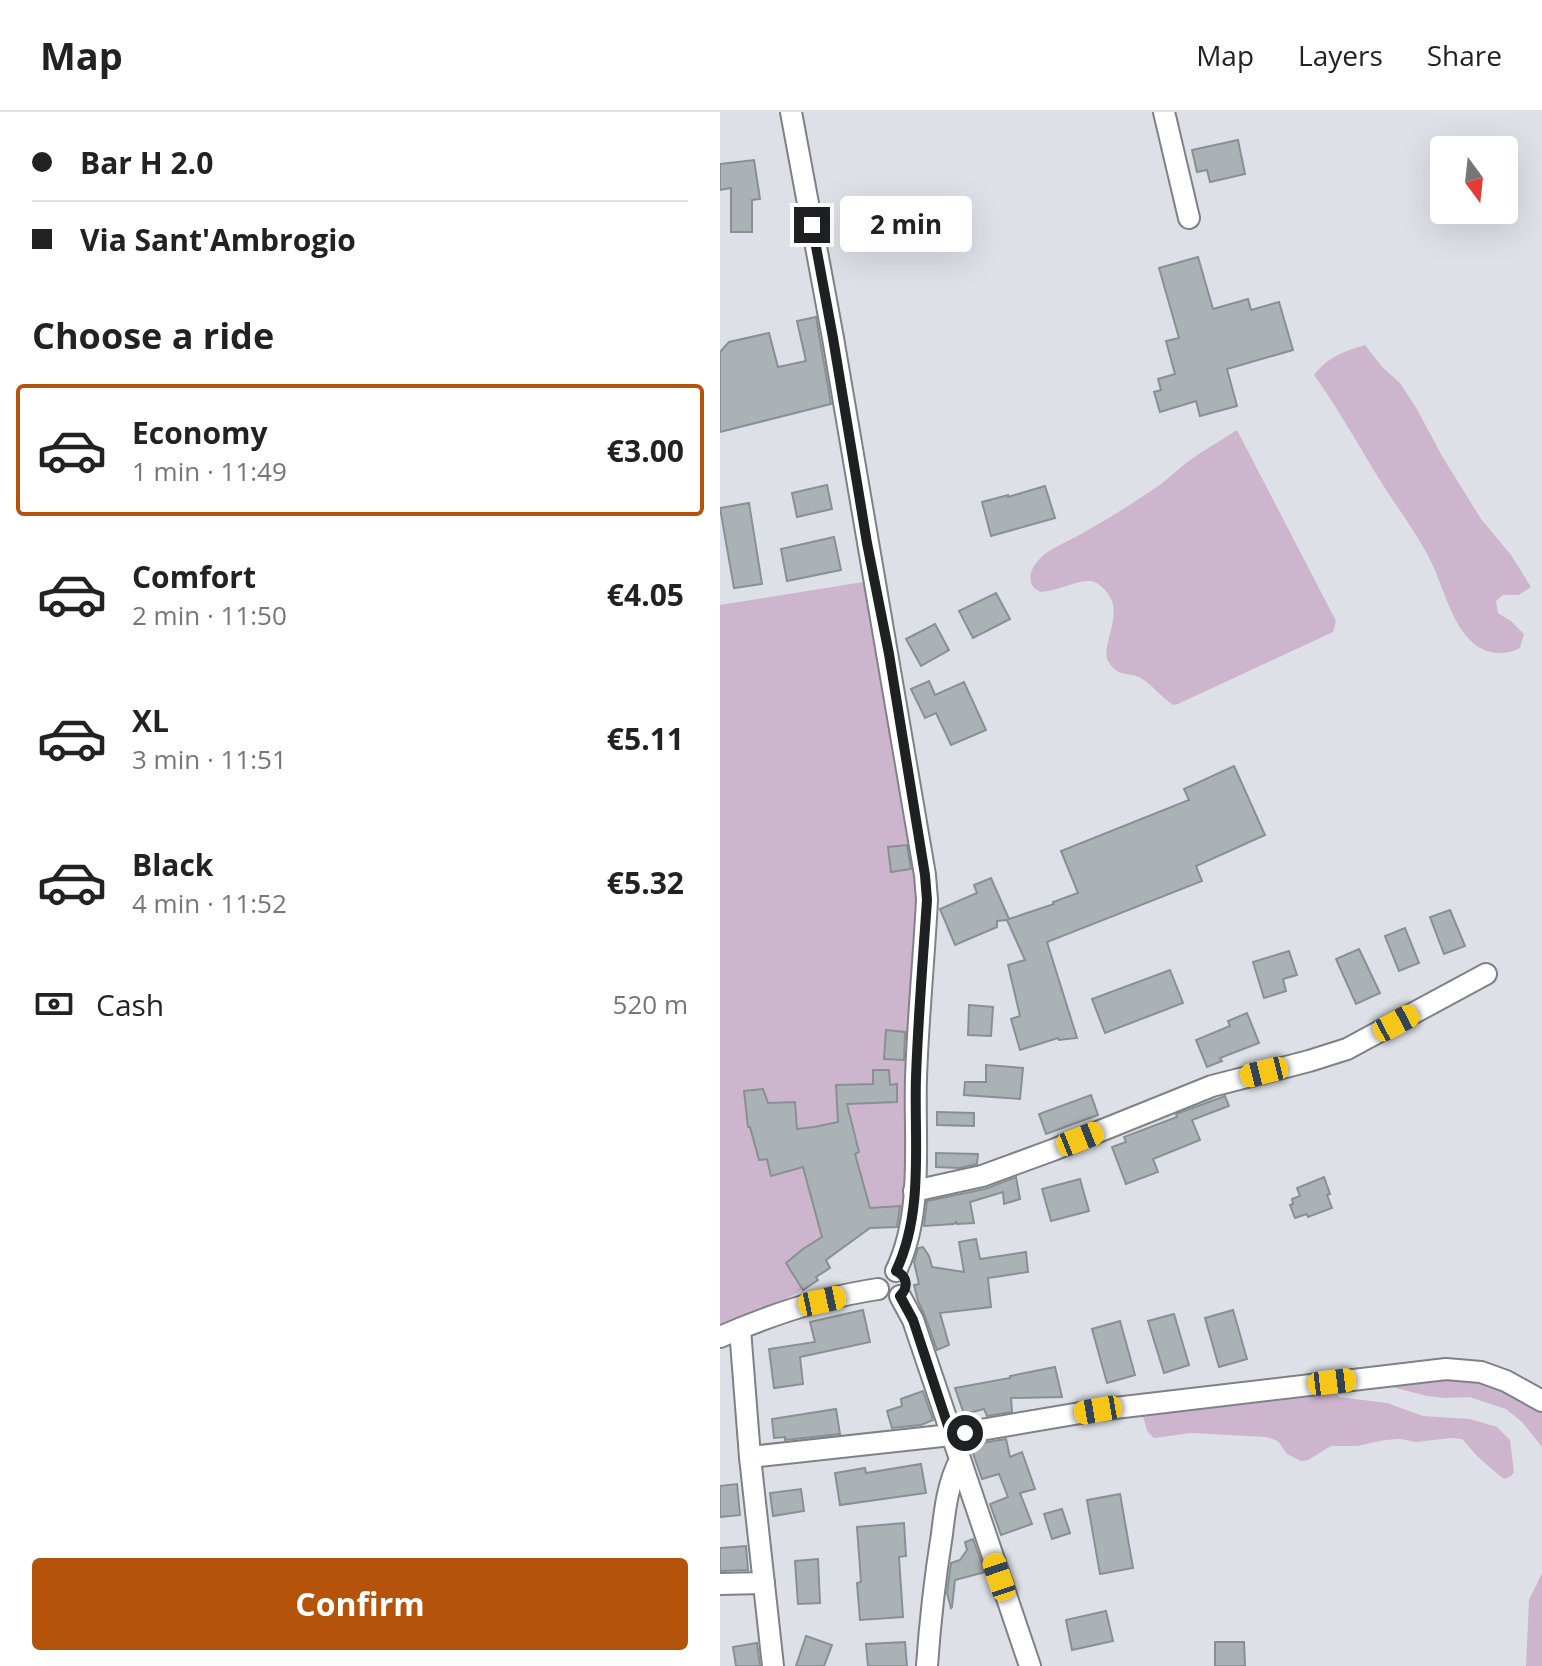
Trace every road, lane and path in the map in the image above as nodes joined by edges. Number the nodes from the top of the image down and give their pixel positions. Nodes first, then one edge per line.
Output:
1 (791, 112) edge
2 (1164, 112) edge
3 (1189, 218) dead end
4 (1486, 974) dead end
5 (914, 1191) junction
6 (896, 1271) junction
7 (878, 1289) junction
8 (900, 1296) junction
9 (740, 1329) junction
10 (720, 1337) edge
11 (1542, 1401) edge
12 (951, 1435) junction
13 (750, 1457) junction
14 (960, 1460) junction
15 (764, 1583) junction
16 (720, 1584) edge
17 (773, 1666) edge
18 (927, 1666) edge
19 (1030, 1666) edge

1 - 5 street
2 - 3 street
4 - 5 street
5 - 6 street
6 - 7 street
6 - 8 street
7 - 8 street
7 - 9 street
8 - 12 street
9 - 10 street
9 - 13 street
11 - 12 street
12 - 13 street
12 - 14 street
13 - 15 street
14 - 18 street
14 - 19 street
15 - 16 street
15 - 17 street

